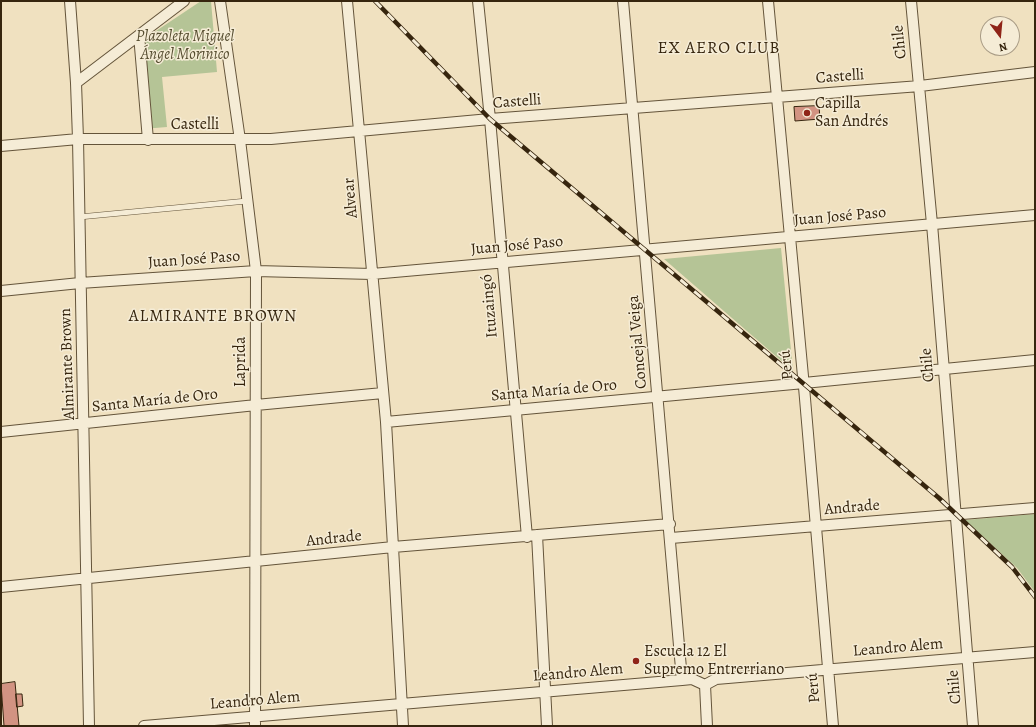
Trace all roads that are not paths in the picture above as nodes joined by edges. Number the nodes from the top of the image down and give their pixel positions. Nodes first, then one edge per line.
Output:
1 (70, 1) edge
2 (184, 1) edge
3 (220, 1) edge
4 (347, 1) edge
5 (478, 1) edge
6 (623, 1) edge
7 (768, 1) edge
8 (911, 1) edge
9 (140, 35) junction
10 (1035, 72) edge
11 (76, 83) junction
12 (920, 86) junction
13 (776, 98) junction
14 (633, 109) junction
15 (490, 119) junction
16 (360, 131) junction
17 (78, 139) junction
18 (148, 140) junction
19 (240, 140) junction
20 (1, 146) edge
21 (247, 202) junction
22 (1035, 215) edge
23 (79, 217) junction
24 (932, 224) junction
25 (789, 236) junction
26 (644, 250) junction
27 (502, 263) junction
28 (256, 271) junction
29 (372, 274) junction
30 (80, 283) junction
31 (1, 291) edge
32 (1035, 360) edge
33 (943, 369) junction
34 (804, 384) junction
35 (383, 393) junction
36 (658, 397) junction
37 (256, 405) junction
38 (515, 410) junction
39 (386, 422) junction
40 (84, 424) junction
41 (1, 432) edge
42 (1035, 508) edge
43 (956, 513) junction
44 (670, 524) junction
45 (815, 526) junction
46 (532, 536) junction
47 (671, 538) junction
48 (393, 547) junction
49 (256, 562) junction
50 (86, 579) junction
51 (1, 587) edge
52 (1035, 652) edge
53 (968, 658) junction
54 (827, 669) junction
55 (682, 680) junction
56 (705, 685) junction
57 (545, 691) junction
58 (402, 704) junction
59 (255, 721) edge
60 (89, 726) edge
61 (144, 726) edge
62 (404, 726) edge
63 (547, 726) edge
64 (707, 726) edge
65 (833, 726) edge
66 (973, 726) edge

1 - 11 street, Almirante Brown
2 - 9 street
3 - 19 street, Laprida
4 - 16 street, Alvear
5 - 15 street, Ituzaingó
6 - 14 street, Concejal Veiga
7 - 13 street, Perú
8 - 12 street, Chile
9 - 11 street
9 - 18 street
10 - 12 street, Castelli
11 - 17 street, Almirante Brown
12 - 13 street, Castelli
12 - 24 street, Chile
13 - 14 street, Castelli
13 - 25 street, Perú
14 - 15 street, Castelli
14 - 26 street, Concejal Veiga
15 - 16 street, Castelli
15 - 27 street, Ituzaingó
16 - 19 street, Castelli
16 - 29 street, Alvear
17 - 18 street, Castelli
17 - 20 street, Castelli
17 - 23 street, Almirante Brown
18 - 19 street, Castelli
19 - 21 street, Laprida
21 - 23 lane
21 - 28 street, Laprida
22 - 24 street, Juan José Paso
23 - 30 street, Almirante Brown
24 - 25 street, Juan José Paso
24 - 33 street, Chile
25 - 26 street, Juan José Paso
25 - 34 street, Perú
26 - 27 street, Juan José Paso
26 - 36 street, Concejal Veiga
27 - 29 street, Juan José Paso
27 - 38 street, Ituzaingó
28 - 29 street, Juan José Paso
28 - 30 street, Juan José Paso
28 - 37 street, Laprida
29 - 35 street, Alvear
30 - 31 street, Juan José Paso
30 - 40 street, Almirante Brown
32 - 33 street, Santa María de Oro
33 - 34 street, Santa María de Oro
33 - 43 street, Chile
34 - 36 street, Santa María de Oro
34 - 45 street, Perú
35 - 37 street, Santa María de Oro
35 - 39 street, Alvear
36 - 38 street, Santa María de Oro
36 - 44 street, Concejal Veiga
37 - 40 street, Santa María de Oro
37 - 49 street, Laprida
38 - 39 street, Santa María de Oro
38 - 46 street, Ituzaingó
39 - 48 street, Alvear
40 - 41 street, Santa María de Oro
40 - 50 street, Almirante Brown
42 - 43 street, Andrade
43 - 45 street, Andrade
43 - 53 street, Chile
44 - 46 street, Andrade
44 - 47 street, Concejal Veiga
45 - 47 street, Andrade
45 - 54 street, Perú
46 - 48 street, Andrade
46 - 57 street, Ituzaingó
47 - 55 street, Concejal Veiga
48 - 49 street, Andrade
48 - 58 street, Alvear
49 - 50 street, Andrade
49 - 59 street, Laprida
50 - 51 street, Andrade
50 - 60 street, Almirante Brown
52 - 53 street, Leandro Alem
53 - 54 street, Leandro Alem
53 - 66 street, Chile
54 - 56 street, Leandro Alem
54 - 65 street, Perú
55 - 56 street, Leandro Alem
55 - 57 street, Leandro Alem
56 - 64 street
57 - 58 street, Leandro Alem
57 - 63 street, Ituzaingó
58 - 59 street, Leandro Alem
58 - 62 street, Alvear
59 - 61 street, Leandro Alem

